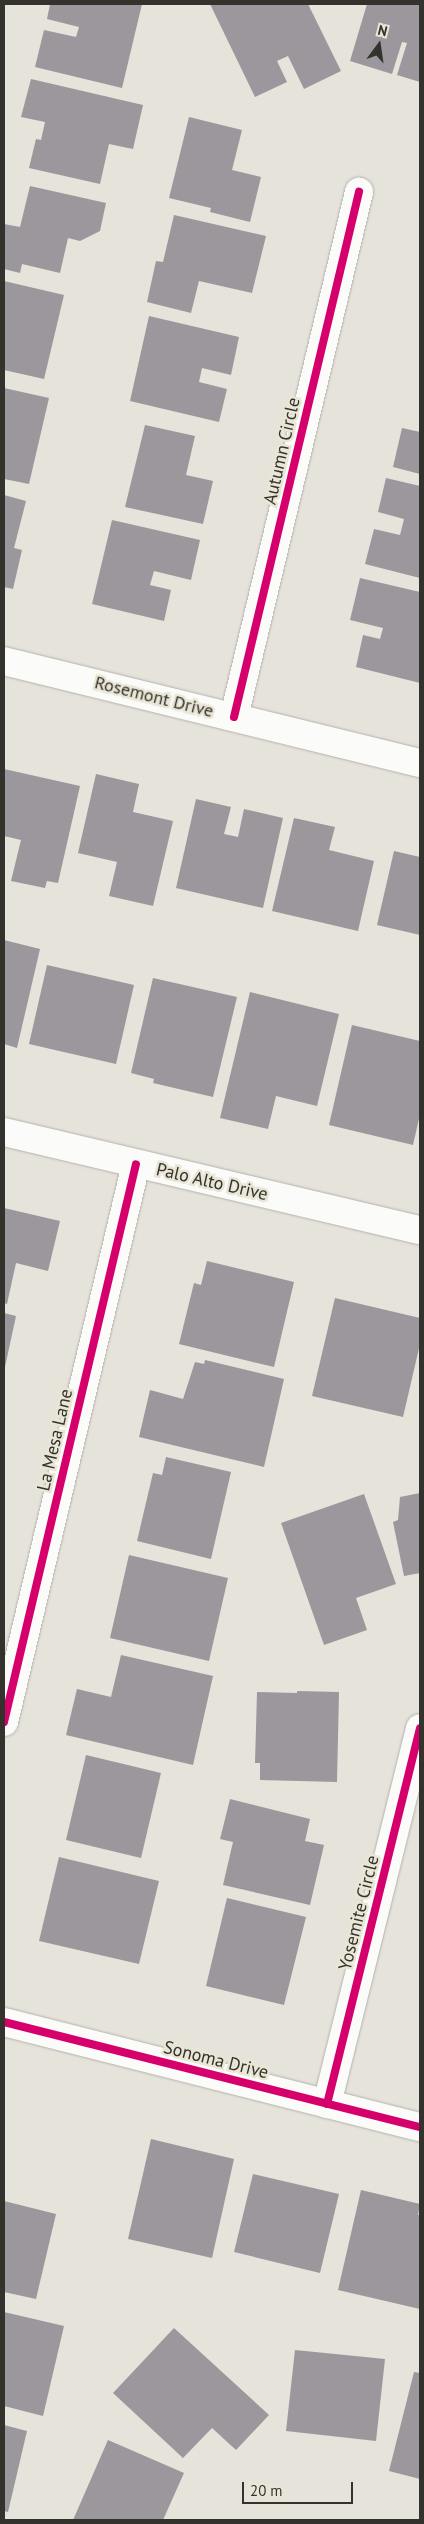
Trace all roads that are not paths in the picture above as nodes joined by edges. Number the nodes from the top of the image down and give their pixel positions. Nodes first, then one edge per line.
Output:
1 (359, 192) dead end
2 (4, 661) edge
3 (234, 717) junction
4 (420, 763) edge
5 (4, 1132) edge
6 (136, 1164) junction
7 (420, 1230) edge
8 (4, 1722) edge
9 (420, 1728) edge
10 (4, 2022) edge
11 (327, 2104) junction
12 (420, 2127) edge

1 - 3 street, Autumn Circle
2 - 3 street, Rosemont Drive
3 - 4 street, Rosemont Drive
5 - 6 street, Palo Alto Drive
6 - 7 street, Palo Alto Drive
6 - 8 street, La Mesa Lane
9 - 11 street, Yosemite Circle
10 - 11 street, Sonoma Drive
11 - 12 street, Sonoma Drive

